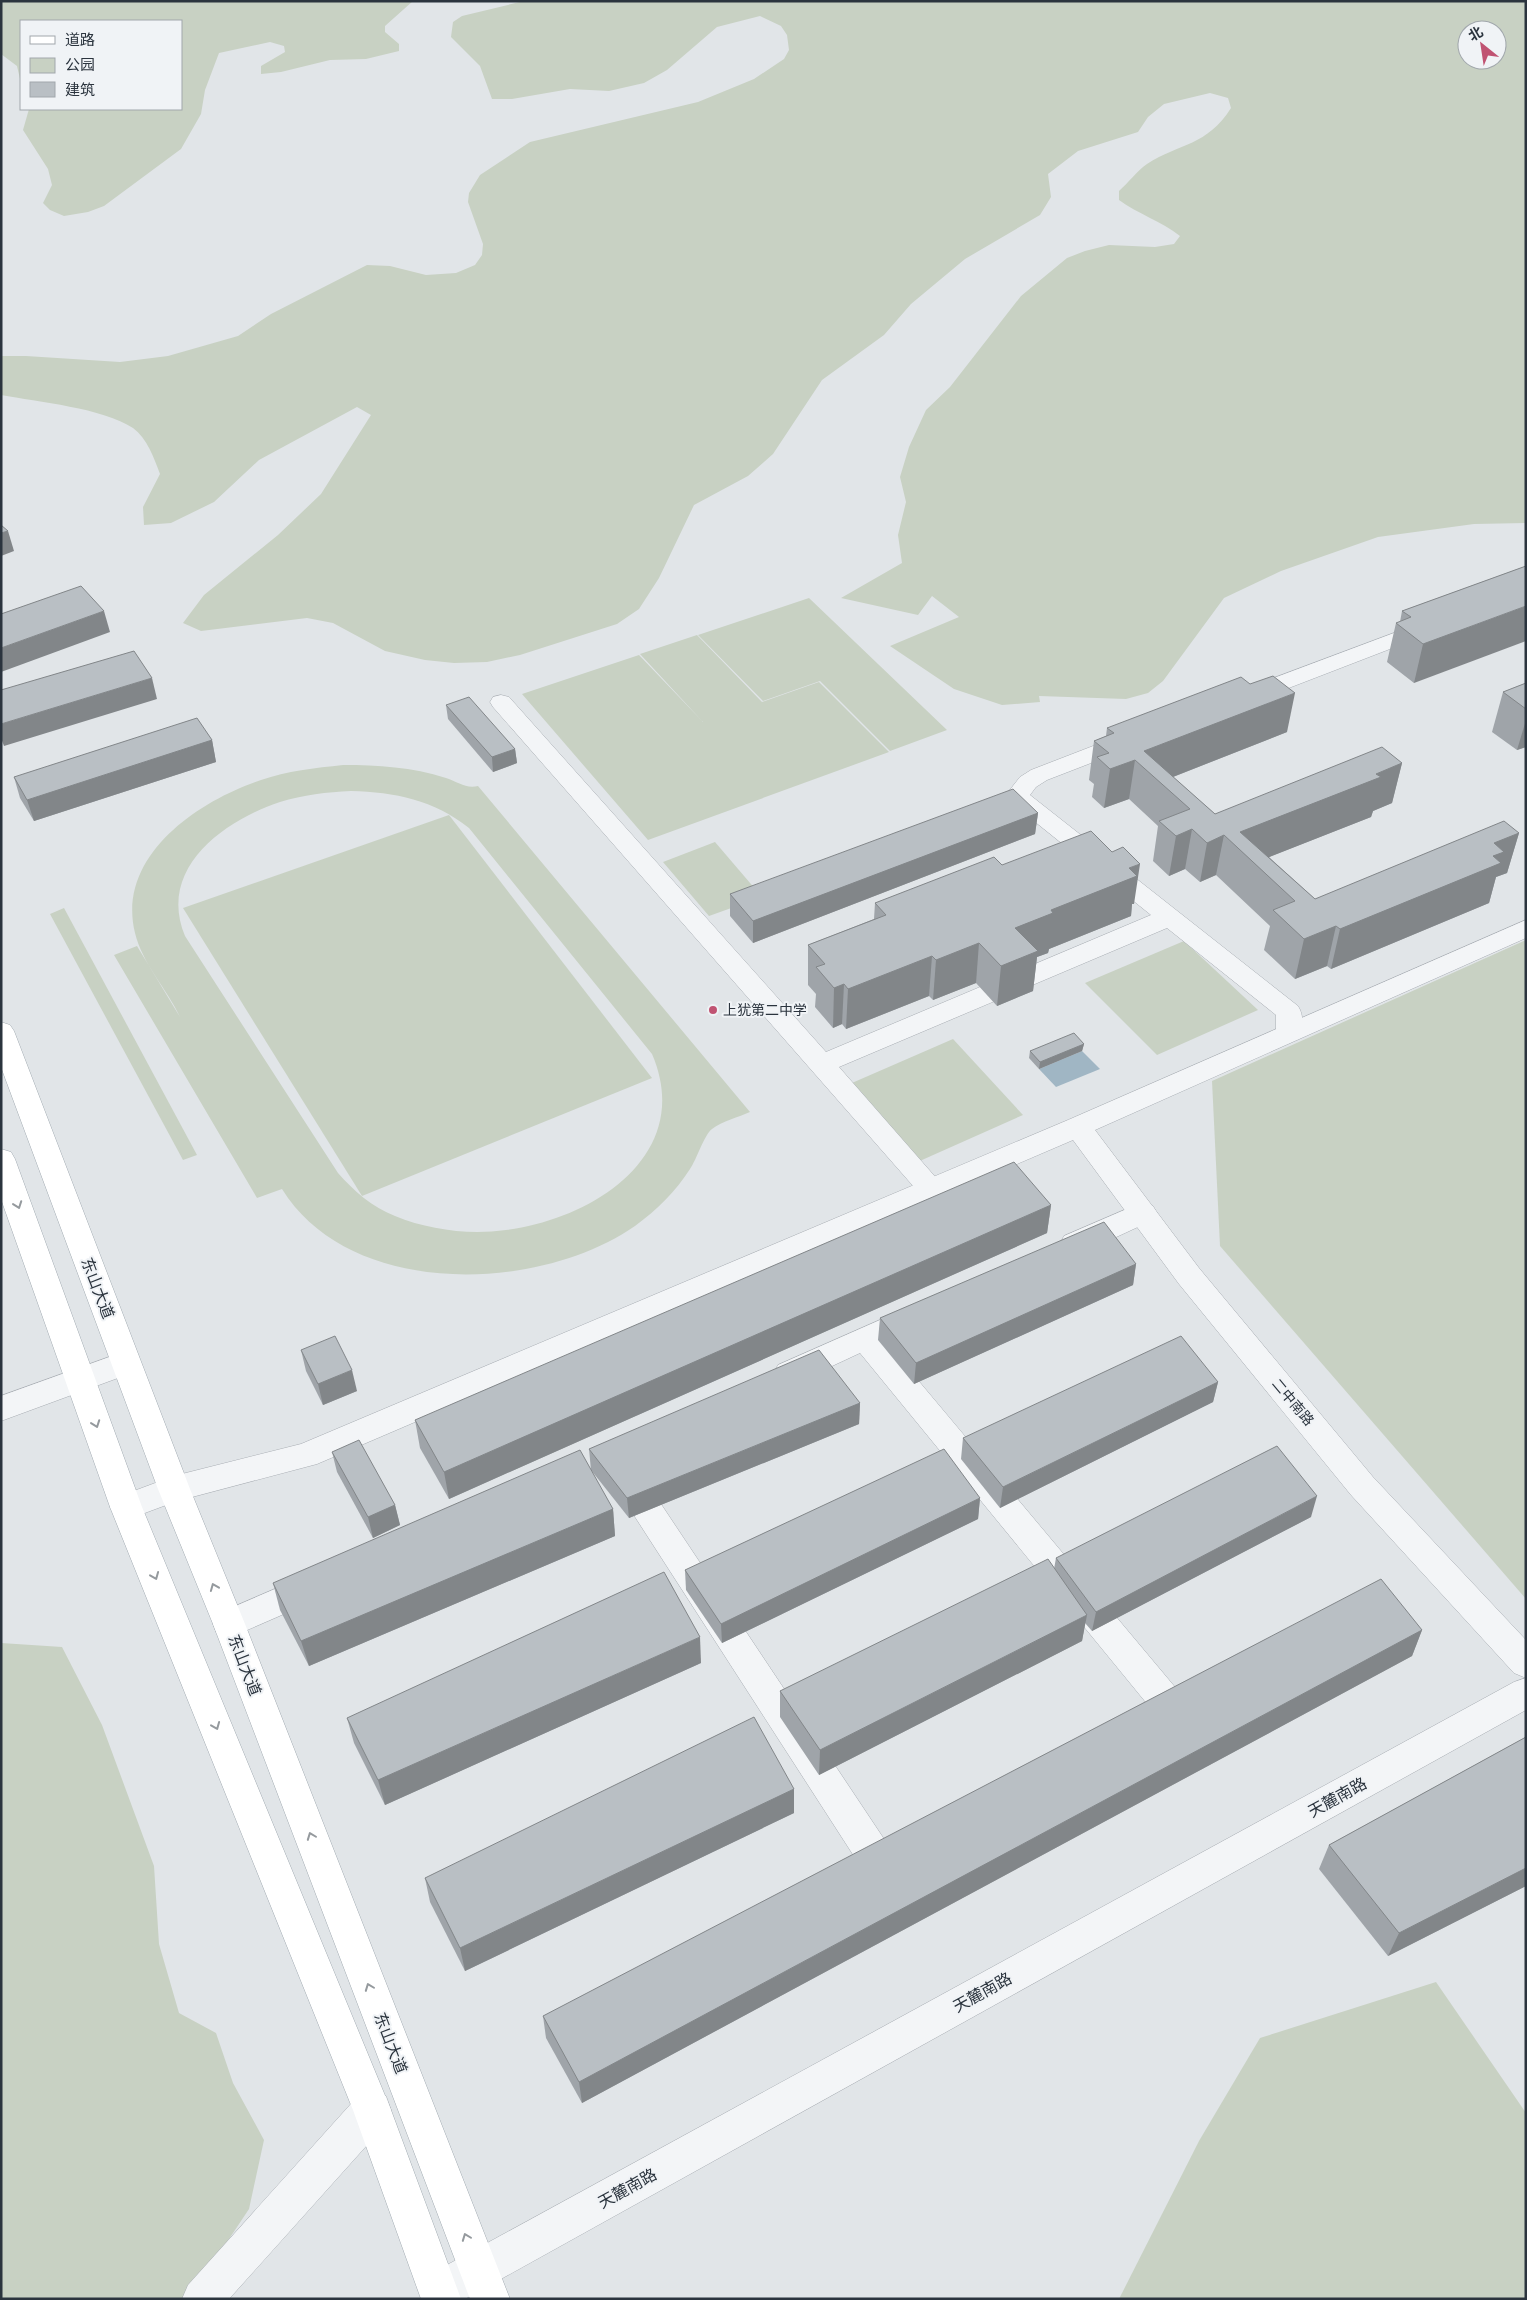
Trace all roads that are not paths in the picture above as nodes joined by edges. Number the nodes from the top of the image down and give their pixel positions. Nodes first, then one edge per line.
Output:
1 (1443, 621) edge
2 (500, 702) dead end
3 (1223, 705) edge
4 (1150, 733) edge
5 (1169, 917) junction
6 (1526, 928) edge
7 (1, 1031) edge
8 (1289, 1034) junction
9 (822, 1064) junction
10 (1078, 1127) junction
11 (1, 1159) edge
12 (931, 1188) junction
13 (1143, 1213) junction
14 (1053, 1254) edge
15 (937, 1306) edge
16 (865, 1338) junction
17 (126, 1363) junction
18 (81, 1381) junction
19 (765, 1384) edge
20 (1, 1409) edge
21 (611, 1453) edge
22 (174, 1489) junction
23 (126, 1507) junction
24 (340, 1575) edge
25 (229, 1624) junction
26 (1526, 1663) edge
27 (1526, 1694) edge
28 (1178, 1716) edge
29 (883, 1869) edge
30 (372, 2110) junction
31 (484, 2284) edge
32 (433, 2292) edge
33 (202, 2299) edge

1 - 3 street
2 - 9 street
4 - 5 street
5 - 8 street
5 - 9 street
6 - 8 street
7 - 17 main road, 东山大道
8 - 10 street
9 - 12 street
10 - 12 street
10 - 13 street, 二中南路
11 -> 18 main road
12 - 22 street
13 - 14 street
13 - 26 street, 二中南路
15 - 16 street
16 - 19 street
16 - 28 street
17 - 18 street
17 - 22 main road, 东山大道
18 - 20 street
18 -> 23 main road
21 - 29 street
22 - 23 street
25 -> 22 main road, 东山大道
23 -> 30 main road
24 - 25 street
31 -> 25 main road, 东山大道
27 - 31 street, 天麓南路
30 - 32 main road
30 - 33 street
31 - 32 street, 天麓南路

